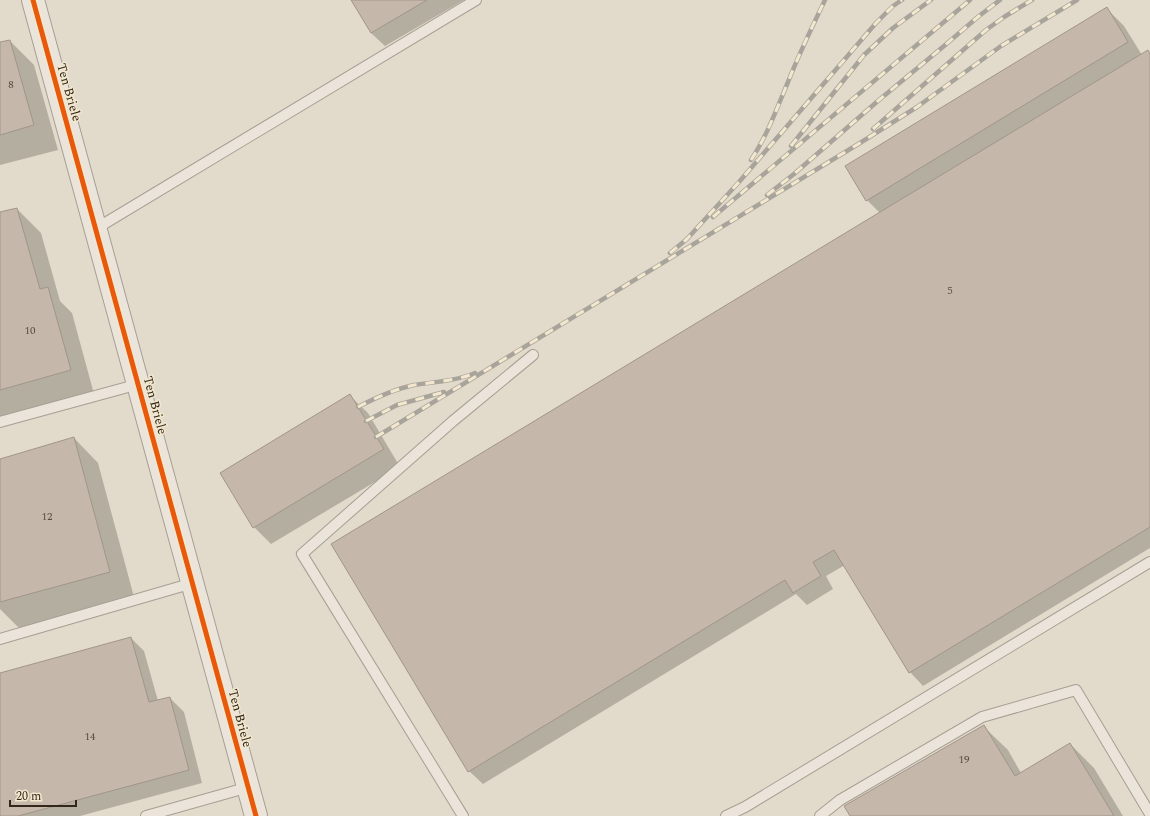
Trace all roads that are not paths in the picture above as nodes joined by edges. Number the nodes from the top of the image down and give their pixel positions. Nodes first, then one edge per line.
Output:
1 (33, 0) edge
2 (476, 0) edge
3 (97, 228) junction
4 (533, 356) dead end
5 (139, 384) junction
6 (0, 422) edge
7 (1150, 562) edge
8 (193, 583) junction
9 (0, 639) edge
10 (249, 787) junction
11 (1150, 814) edge
12 (146, 816) edge
13 (256, 816) edge
14 (463, 816) edge
15 (726, 816) edge
16 (820, 816) edge

1 - 3 street, Ten Briele
2 - 3 lane
3 - 5 street, Ten Briele
4 - 14 lane
5 - 6 lane
5 - 8 street, Ten Briele
7 - 15 lane
8 - 9 lane
8 - 10 street, Ten Briele
10 - 12 lane
10 - 13 street, Ten Briele
11 - 16 lane

